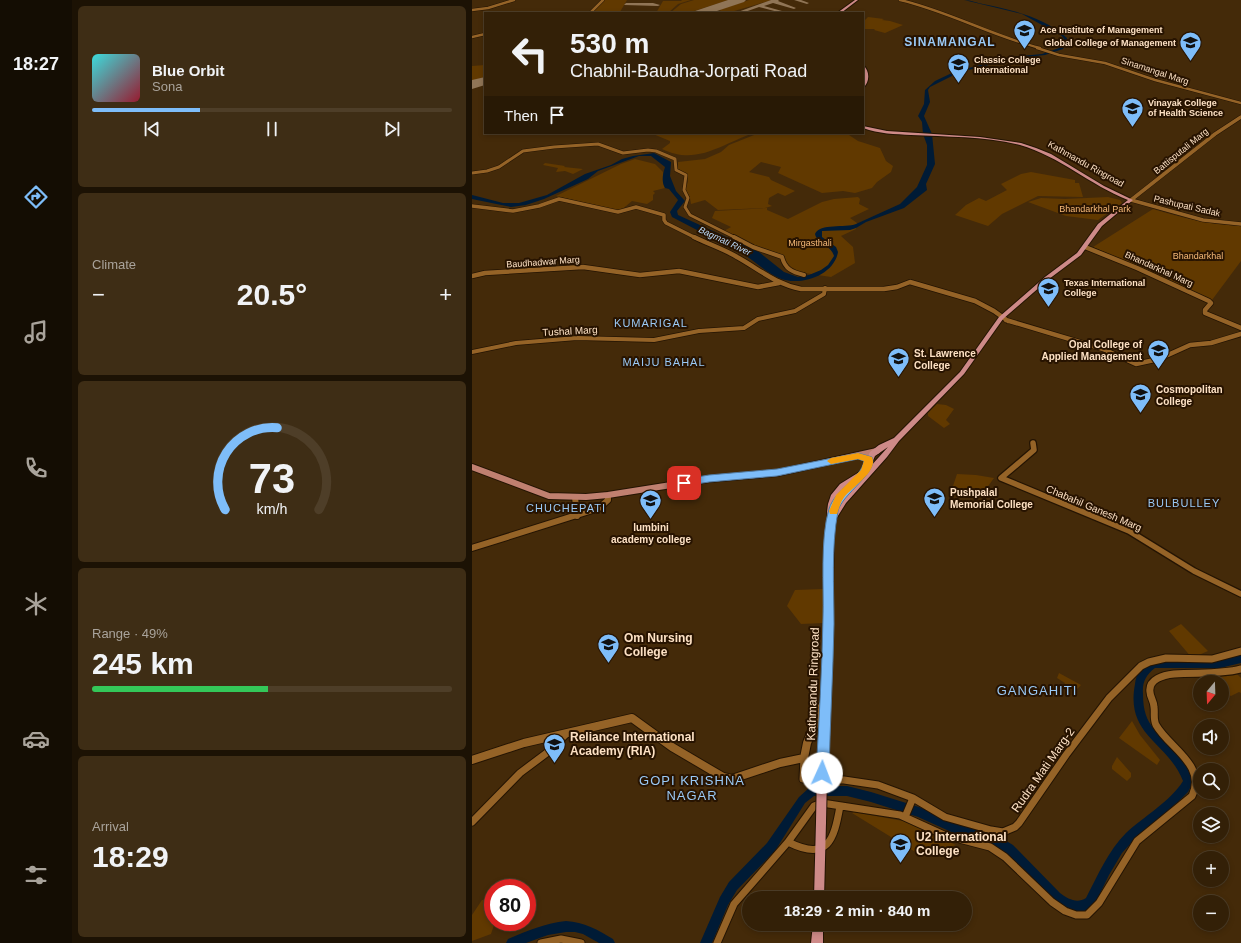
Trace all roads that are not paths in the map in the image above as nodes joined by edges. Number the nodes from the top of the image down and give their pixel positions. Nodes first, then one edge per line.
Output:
1 (514, 0) edge
2 (603, 0) edge
3 (857, 0) edge
4 (900, 0) edge
5 (472, 10) edge
6 (591, 12) edge
7 (840, 12) edge
8 (484, 34) edge
9 (472, 37) edge
10 (1042, 49) junction
11 (1071, 56) junction
12 (864, 68) edge
13 (864, 84) edge
14 (1241, 103) edge
15 (1241, 117) edge
16 (864, 127) edge
17 (472, 174) edge
18 (1131, 200) junction
19 (472, 206) edge
20 (1241, 224) edge
21 (1085, 247) junction
22 (472, 276) edge
23 (804, 276) dead end
24 (910, 282) junction
25 (779, 283) junction
26 (825, 288) junction
27 (1001, 317) junction
28 (1241, 328) edge
29 (1241, 334) edge
30 (472, 352) edge
31 (897, 439) junction
32 (1033, 443) dead end
33 (877, 451) junction
34 (886, 452) junction
35 (858, 456) junction
36 (879, 461) junction
37 (867, 466) junction
38 (472, 467) edge
39 (608, 495) junction
40 (575, 497) junction
41 (577, 516) junction
42 (832, 520) junction
43 (472, 548) edge
44 (1241, 594) edge
45 (1241, 651) edge
46 (1241, 669) edge
47 (825, 700) junction
48 (566, 734) junction
49 (804, 758) junction
50 (472, 760) edge
51 (912, 800) junction
52 (840, 806) junction
53 (906, 816) junction
54 (472, 822) edge
55 (788, 842) junction
56 (820, 848) junction
57 (819, 891) edge
58 (818, 931) edge
59 (541, 943) edge
60 (581, 943) edge
61 (717, 943) edge
62 (817, 943) edge

1 - 5 street
2 - 6 main road
3 - 7 highway
4 - 10 main road
8 - 9 main road
10 - 11 main road, Sinamangal Marg
10 - 11 main road
11 - 14 main road, Sinamangal Marg
12 - 13 highway
15 - 18 main road, Battisputali Marg
16 - 18 highway, Kathmandu Ringroad
17 - 23 street
18 - 20 main road, Pashupati Sadak
18 - 21 highway, Kathmandu Ringroad
19 - 25 main road
21 - 27 highway, Kathmandu Ringroad
21 - 28 main road, Bhandarkhal Marg
22 - 25 main road, Baudhadwar Marg
24 - 26 main road
24 - 27 main road
24 - 27 main road
25 - 26 main road
26 - 30 street, Tushal Marg
27 - 29 main road
27 - 31 highway, Kathmandu Ringroad
31 - 33 highway, Kathmandu Ringroad
31 - 34 highway, Kathmandu Ringroad
32 - 44 street, Chabahil Ganesh Marg
33 - 34 highway
33 - 35 main road
33 - 37 highway, Kathmandu Ringroad
34 - 36 highway, Kathmandu Ringroad
35 - 37 main road
35 - 39 main road
36 - 37 highway
36 - 42 highway, Kathmandu Ringroad
37 - 42 highway, Kathmandu Ringroad
38 - 40 main road
39 - 40 main road
39 - 41 main road
40 - 41 main road
41 - 43 main road
42 - 47 highway, Kathmandu Ringroad
45 - 51 street, Rudra Mati Marg-2
46 - 53 street
47 - 49 main road
47 - 56 highway, Kathmandu Ringroad, bridge
48 - 49 main road
48 - 50 main road
48 - 54 street
49 - 51 street, Rudra Mati Marg-2
51 - 53 street
52 - 53 street
52 - 55 street
52 - 56 street
55 - 56 street
55 - 61 street
56 - 57 highway, Kathmandu Ringroad
58 - 62 highway
59 - 60 street

